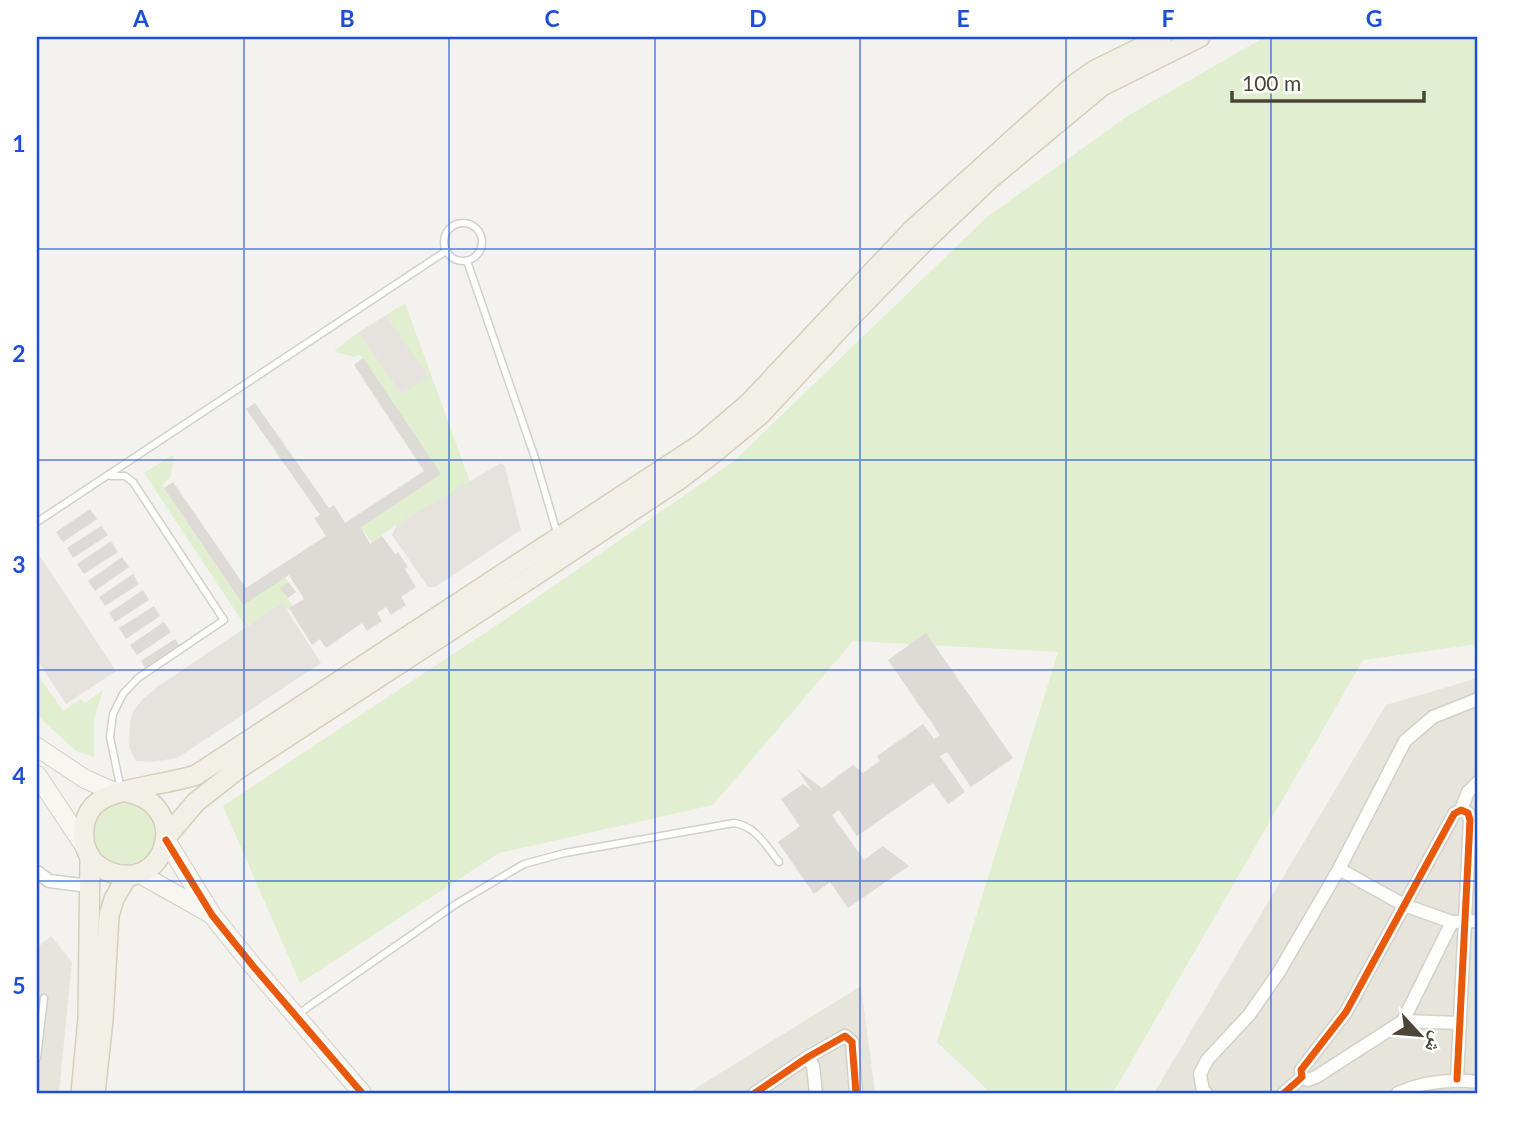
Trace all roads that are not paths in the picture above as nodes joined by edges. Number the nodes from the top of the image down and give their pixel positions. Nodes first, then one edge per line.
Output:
1 (1161, 37) edge
2 (1200, 37) edge
3 (446, 251) junction
4 (467, 261) junction
5 (104, 478) junction
6 (37, 522) edge
7 (558, 538) junction
8 (1478, 699) edge
9 (37, 747) edge
10 (37, 775) edge
11 (1478, 782) edge
12 (122, 792) junction
13 (1461, 810) junction
14 (166, 838) junction
15 (88, 851) junction
16 (779, 862) dead end
17 (1339, 870) junction
18 (37, 872) edge
19 (133, 874) junction
20 (89, 886) junction
21 (1404, 905) junction
22 (212, 915) junction
23 (1465, 922) edge
24 (44, 998) dead end
25 (295, 1016) junction
26 (1403, 1021) junction
27 (1460, 1023) junction
28 (808, 1057) junction
29 (37, 1058) edge
30 (1302, 1077) junction
31 (1457, 1079) junction
32 (1478, 1082) edge
33 (81, 1093) edge
34 (95, 1093) edge
35 (362, 1093) edge
36 (755, 1093) edge
37 (816, 1093) edge
38 (856, 1093) edge
39 (1206, 1093) edge
40 (1284, 1093) edge
41 (1398, 1093) edge

1 - 7 main road
2 - 14 main road
3 - 4 lane
3 - 4 lane
3 - 5 lane
4 - 7 lane
5 - 6 lane
5 - 12 lane
7 - 12 main road
8 - 17 street
9 - 12 street
10 - 15 street
11 - 13 street
12 - 14 main road
12 - 15 main road
13 - 21 street
13 - 23 street
14 - 19 main road
14 - 22 street
15 - 19 main road
15 - 20 main road
16 - 25 lane
17 - 21 street
17 - 39 street
18 - 20 street
19 - 22 street
19 - 34 main road
20 - 33 main road
21 - 23 street
21 - 30 street
22 - 25 street
23 - 26 street
23 - 27 street
24 - 29 lane
25 - 35 street
26 - 27 street
26 - 30 street
27 - 31 street
28 - 36 street
28 - 37 street
28 - 38 street
30 - 40 street
31 - 32 street
31 - 41 street

